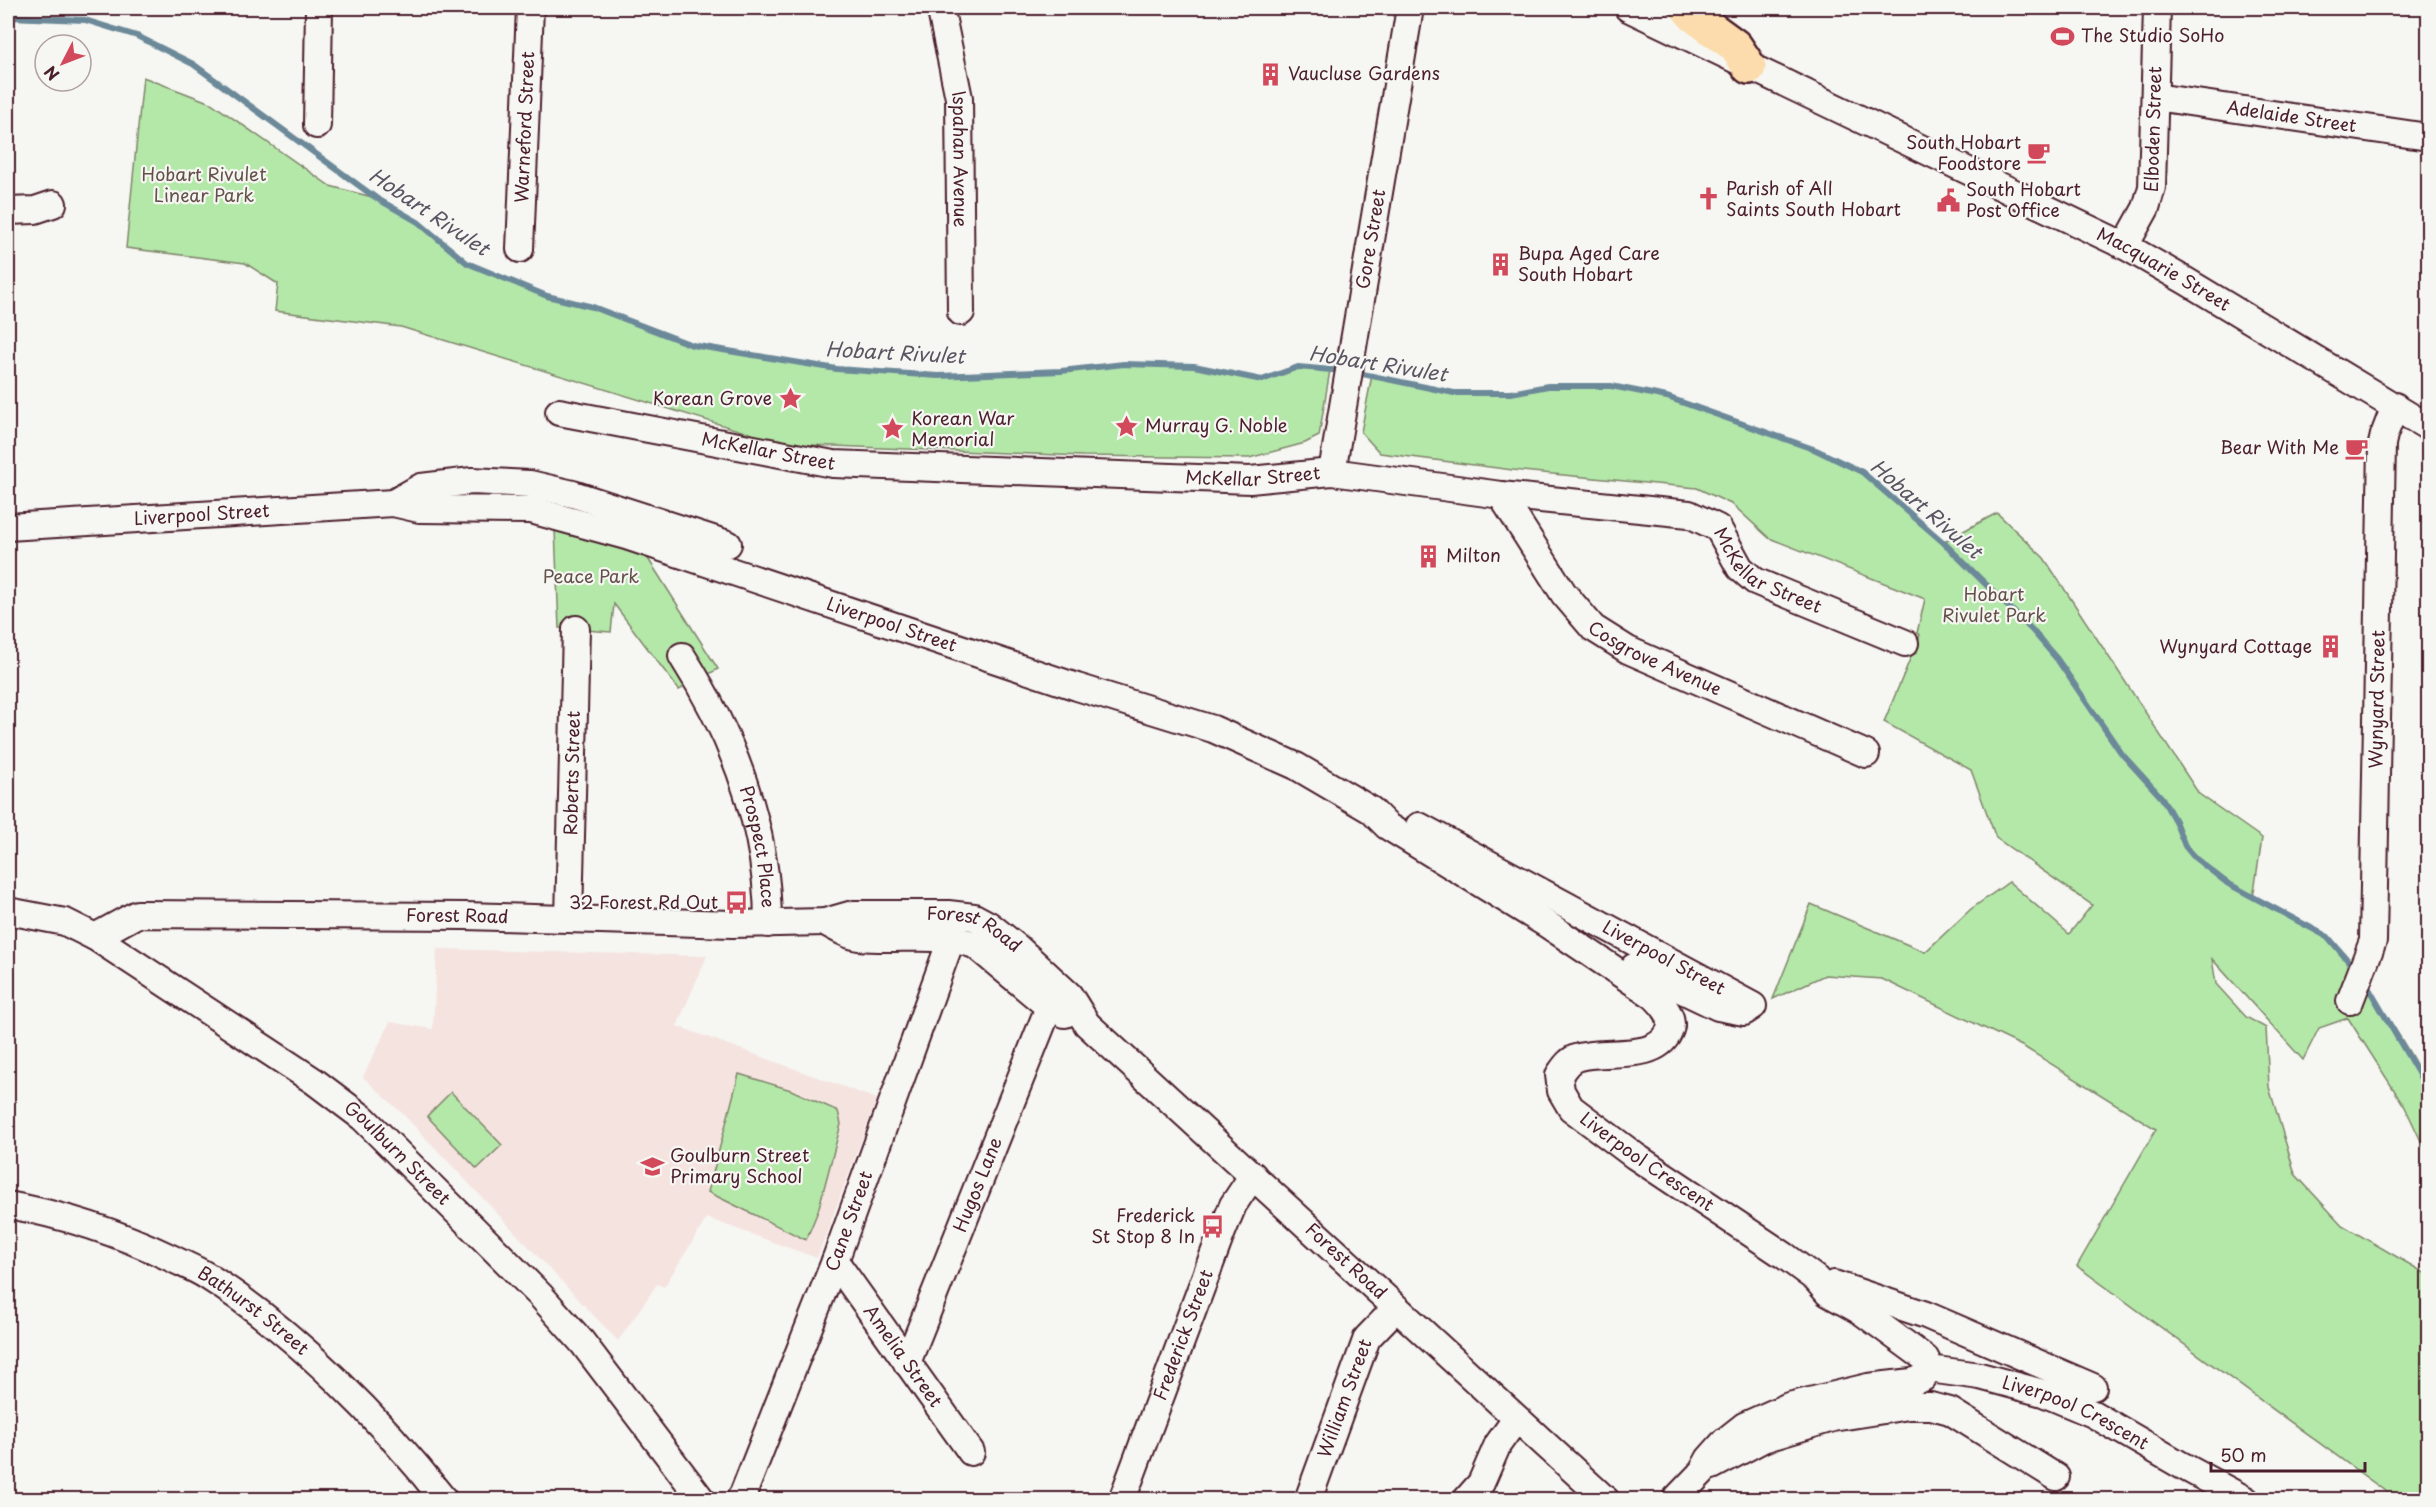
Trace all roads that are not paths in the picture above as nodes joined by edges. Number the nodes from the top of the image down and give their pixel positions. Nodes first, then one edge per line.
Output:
1 (319, 8) edge
2 (530, 8) edge
3 (943, 8) edge
4 (1410, 8) edge
5 (1628, 8) edge
6 (1687, 8) edge
7 (2157, 8) edge
8 (1749, 67) junction
9 (2155, 97) junction
10 (317, 125) dead end
11 (2428, 137) edge
12 (53, 204) dead end
13 (8, 211) edge
14 (2125, 246) junction
15 (520, 249) dead end
16 (961, 312) dead end
17 (2394, 406) junction
18 (559, 412) dead end
19 (2428, 427) edge
20 (1332, 472) junction
21 (1501, 495) junction
22 (393, 503) junction
23 (8, 527) edge
24 (728, 544) dead end
25 (576, 629) dead end
26 (1905, 643) dead end
27 (682, 656) dead end
28 (1866, 754) dead end
29 (1371, 810) junction
30 (8, 911) edge
31 (569, 919) junction
32 (825, 922) junction
33 (768, 924) junction
34 (1548, 925) junction
35 (95, 937) junction
36 (951, 940) junction
37 (2352, 996) dead end
38 (1049, 1007) junction
39 (1668, 1009) joint
40 (1087, 1024) junction
41 (1253, 1175) junction
42 (8, 1205) edge
43 (836, 1261) junction
44 (1816, 1279) junction
45 (1396, 1308) junction
46 (907, 1363) junction
47 (1929, 1369) junction
48 (2093, 1387) dead end
49 (1516, 1419) junction
50 (970, 1452) dead end
51 (2181, 1465) junction
52 (1702, 1472) junction
53 (2056, 1477) dead end
54 (1476, 1494) edge
55 (444, 1500) edge
56 (702, 1500) edge
57 (739, 1500) edge
58 (1122, 1500) edge
59 (1308, 1500) edge
60 (1606, 1500) edge
61 (1675, 1500) edge
62 (2219, 1500) edge
63 (2247, 1500) edge

1 - 10 street
2 - 15 street, Warneford Street
3 - 16 street, Ispahan Avenue
4 - 20 street, Gore Street
5 - 8 street, Macquarie Street
6 - 8 highway
7 - 9 street, Elboden Street
8 - 14 street, Macquarie Street
9 - 11 street, Adelaide Street
9 - 14 street, Elboden Street
12 - 13 street
14 - 17 street, Macquarie Street
17 - 19 street, Macquarie Street
17 - 37 street, Wynyard Street
18 - 20 street, McKellar Street
20 - 21 street, McKellar Street
21 - 26 street, McKellar Street
21 - 28 street, Cosgrove Avenue
22 - 23 street, Liverpool Street
22 - 24 street, Liverpool Street
22 - 29 street, Liverpool Street
25 - 31 street, Roberts Street
27 - 33 street, Prospect Place
29 - 34 street, Liverpool Street
29 - 34 street, Liverpool Street
30 - 35 street, Goulburn Street
31 - 33 street, Forest Road
31 - 35 street, Forest Road
32 - 33 street, Forest Road
32 - 36 street, Forest Road
32 - 40 street, Forest Road
34 - 39 street, Liverpool Street
35 - 56 street, Goulburn Street
36 - 38 street, Forest Road
36 - 43 street, Cane Street
38 - 40 street, Forest Road
38 - 46 street, Hugos Lane
39 - 44 street, Liverpool Crescent
40 - 41 street, Forest Road
41 - 45 street, Forest Road
41 - 58 street, Frederick Street
42 - 55 street, Bathurst Street
43 - 46 street, Amelia Street
43 - 57 street, Cane Street
44 - 47 street, Liverpool Crescent
44 - 48 street, Liverpool Crescent
45 - 49 street, Forest Road
45 - 59 street, William Street
46 - 50 street, Amelia Street
47 - 51 street, Liverpool Crescent
47 - 52 street
49 - 54 street
49 - 60 street, Forest Road
51 - 62 street, Liverpool Crescent
51 - 63 street, Liverpool Crescent
52 - 53 street
52 - 61 street

